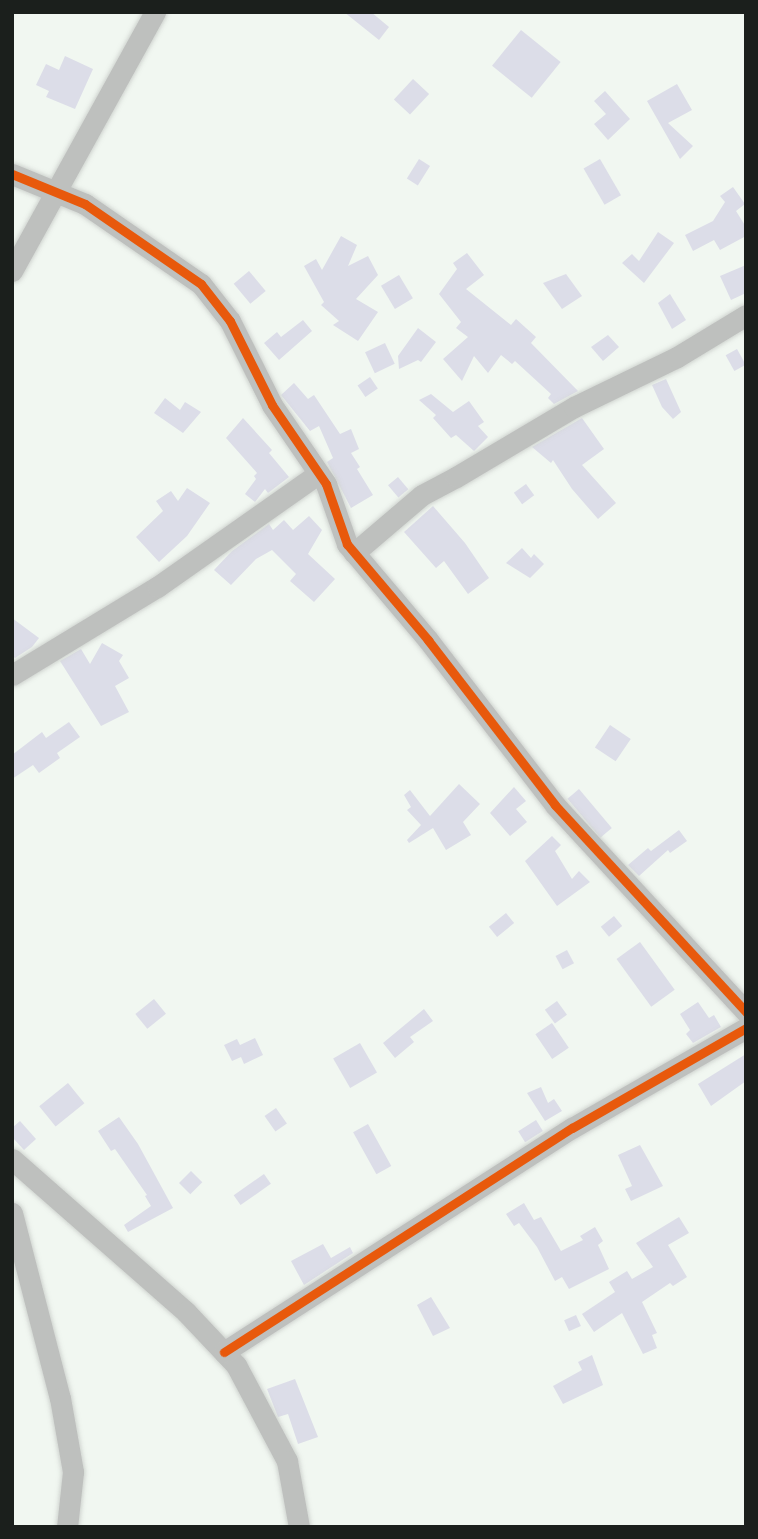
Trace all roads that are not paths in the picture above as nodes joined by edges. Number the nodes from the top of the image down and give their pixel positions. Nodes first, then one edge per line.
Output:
1 (155, 12) edge
2 (12, 174) edge
3 (57, 190) junction
4 (12, 271) edge
5 (746, 315) edge
6 (318, 474) junction
7 (354, 553) junction
8 (12, 675) edge
9 (746, 1012) edge
10 (746, 1028) edge
11 (12, 1159) edge
12 (12, 1213) edge
13 (224, 1352) junction
14 (67, 1527) edge
15 (299, 1527) edge

1 - 3 street
2 - 3 street
3 - 4 street
3 - 6 street
5 - 7 street
6 - 7 street
6 - 8 street
7 - 9 street
10 - 13 street
11 - 13 street
12 - 14 street
13 - 15 street

